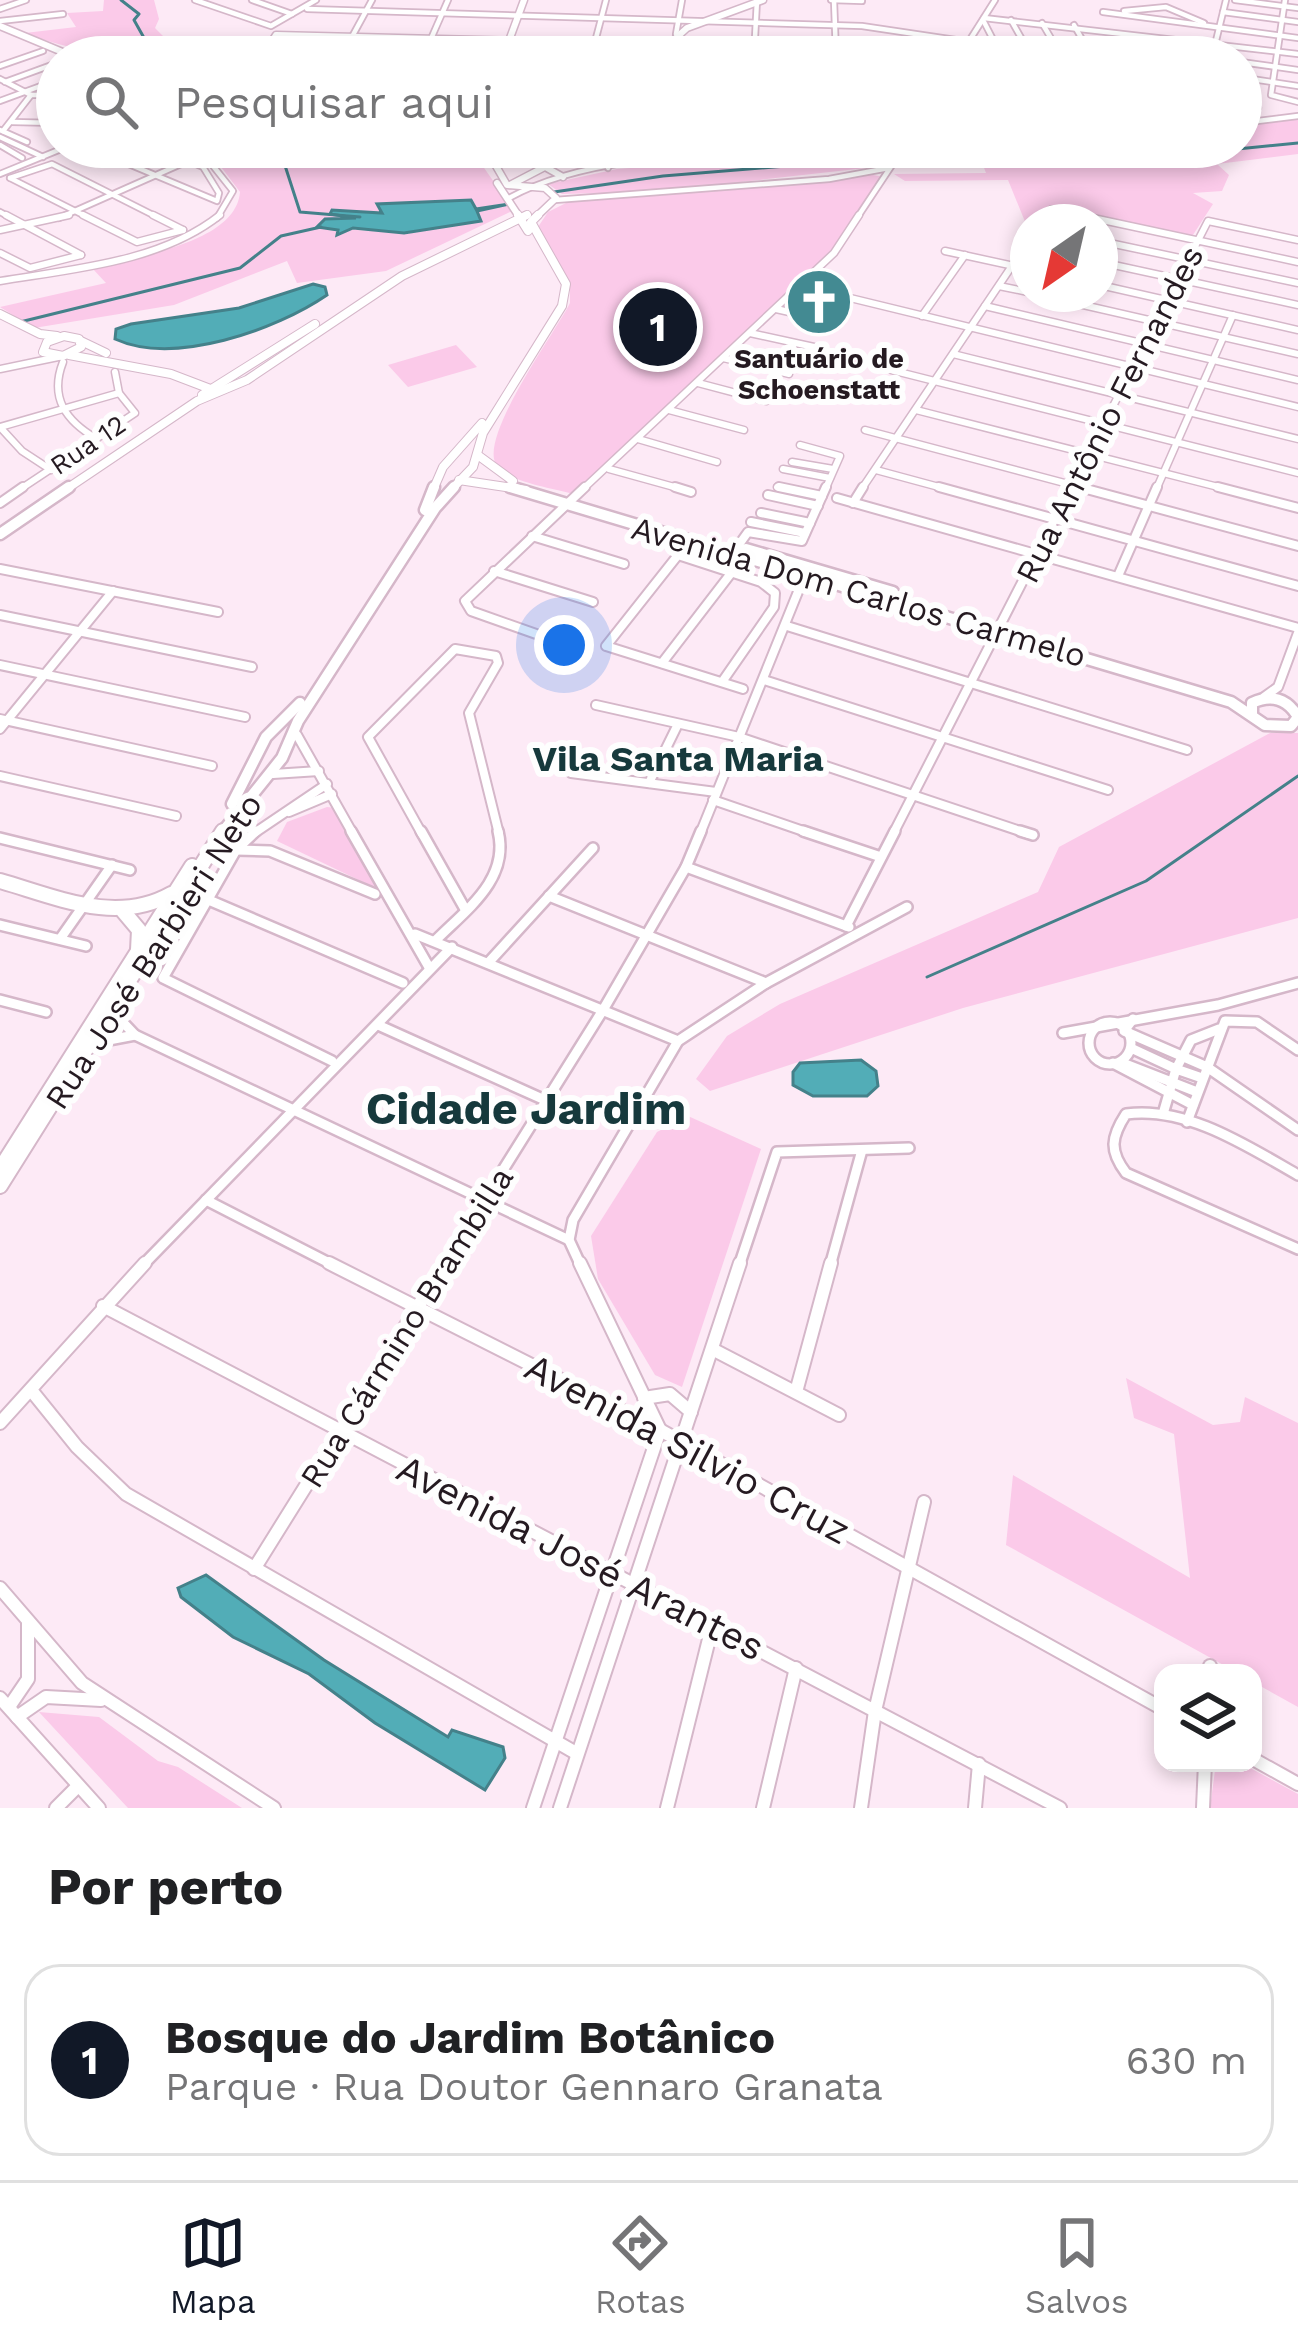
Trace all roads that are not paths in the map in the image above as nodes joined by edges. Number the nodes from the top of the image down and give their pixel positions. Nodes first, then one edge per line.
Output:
1 (3, 0) edge
2 (26, 0) edge
3 (185, 0) edge
4 (196, 0) edge
5 (252, 0) edge
6 (320, 0) edge
7 (372, 0) edge
8 (448, 0) edge
9 (527, 0) edge
10 (606, 0) edge
11 (682, 0) edge
12 (832, 0) edge
13 (994, 0) edge
14 (1107, 0) edge
15 (1185, 0) edge
16 (1226, 0) edge
17 (1235, 0) edge
18 (759, 1) edge
19 (862, 1) edge
20 (1149, 2) edge
21 (1284, 3) edge
22 (14, 4) junction
23 (1182, 8) junction
24 (1298, 8) edge
25 (0, 9) edge
26 (307, 10) junction
27 (366, 11) junction
28 (1223, 12) junction
29 (1117, 13) junction
30 (63, 14) dead end
31 (292, 14) junction
32 (442, 14) junction
33 (1102, 14) junction
34 (522, 16) junction
35 (602, 18) junction
36 (678, 20) junction
37 (1012, 20) junction
38 (1282, 20) junction
39 (709, 21) junction
40 (983, 22) junction
41 (1042, 22) junction
42 (1298, 22) edge
43 (0, 23) edge
44 (755, 23) junction
45 (834, 25) junction
46 (1073, 25) junction
47 (1210, 26) junction
48 (1097, 27) junction
49 (1220, 28) junction
50 (273, 33) junction
51 (676, 34) junction
52 (1279, 35) junction
53 (272, 36) edge
54 (352, 36) joint
55 (431, 36) edge
56 (515, 36) edge
57 (597, 36) edge
58 (673, 36) edge
59 (754, 36) edge
60 (835, 36) edge
61 (928, 36) edge
62 (972, 36) edge
63 (990, 36) edge
64 (1021, 36) edge
65 (1050, 36) edge
66 (1080, 36) edge
67 (1169, 36) edge
68 (1218, 36) edge
69 (1298, 38) edge
70 (36, 40) edge
71 (1262, 49) edge
72 (1277, 51) junction
73 (36, 54) edge
74 (1298, 54) edge
75 (0, 55) edge
76 (13, 62) junction
77 (1262, 64) edge
78 (0, 66) edge
79 (1275, 66) junction
80 (36, 70) edge
81 (1298, 70) edge
82 (1262, 81) edge
83 (2, 82) edge
84 (1272, 82) junction
85 (1298, 86) edge
86 (36, 90) edge
87 (29, 93) junction
88 (36, 94) edge
89 (0, 101) edge
90 (1298, 102) edge
91 (1298, 116) edge
92 (1262, 120) edge
93 (36, 126) edge
94 (3, 130) edge
95 (27, 142) dead end
96 (36, 154) edge
97 (36, 162) edge
98 (36, 165) edge
99 (61, 168) edge
100 (133, 168) edge
101 (172, 168) edge
102 (203, 168) edge
103 (215, 168) edge
104 (493, 168) edge
105 (495, 168) edge
106 (608, 168) edge
107 (884, 168) edge
108 (891, 168) edge
109 (544, 169) junction
110 (0, 171) edge
111 (869, 172) junction
112 (152, 177) junction
113 (563, 177) junction
114 (885, 178) junction
115 (507, 185) junction
116 (522, 188) junction
117 (548, 192) junction
118 (114, 194) junction
119 (514, 207) junction
120 (76, 210) junction
121 (539, 211) junction
122 (0, 212) edge
123 (23, 224) junction
124 (1118, 224) edge
125 (0, 228) edge
126 (1298, 240) edge
127 (1197, 241) junction
128 (1118, 245) edge
129 (945, 250) dead end
130 (0, 253) edge
131 (964, 255) junction
132 (1188, 260) junction
133 (1298, 262) edge
134 (1010, 265) edge
135 (1118, 266) edge
136 (1010, 268) edge
137 (1179, 280) junction
138 (1, 281) edge
139 (1298, 283) edge
140 (800, 286) junction
141 (999, 286) junction
142 (1010, 288) edge
143 (1118, 289) edge
144 (1168, 301) junction
145 (1298, 305) edge
146 (985, 306) junction
147 (776, 310) junction
148 (1114, 312) edge
149 (1233, 315) junction
150 (4, 316) edge
151 (922, 316) junction
152 (833, 322) dead end
153 (1157, 322) junction
154 (26, 328) junction
155 (970, 329) junction
156 (1298, 330) edge
157 (751, 333) junction
158 (64, 336) junction
159 (1223, 337) junction
160 (81, 341) junction
161 (1146, 344) junction
162 (814, 347) dead end
163 (43, 350) junction
164 (1298, 354) edge
165 (953, 355) junction
166 (65, 357) junction
167 (723, 358) junction
168 (1214, 360) junction
169 (31, 363) junction
170 (1133, 368) junction
171 (891, 370) dead end
172 (0, 372) edge
173 (116, 372) dead end
174 (789, 374) dead end
175 (224, 378) junction
176 (1298, 380) edge
177 (935, 381) junction
178 (698, 383) junction
179 (1203, 384) junction
180 (234, 386) junction
181 (208, 388) junction
182 (220, 392) junction
183 (119, 393) junction
184 (1119, 395) junction
185 (197, 401) junction
186 (766, 401) dead end
187 (1298, 407) edge
188 (60, 409) junction
189 (669, 410) junction
190 (916, 410) junction
191 (1190, 412) junction
192 (1105, 424) junction
193 (0, 427) edge
194 (743, 430) dead end
195 (865, 430) dead end
196 (638, 439) junction
197 (895, 439) junction
198 (1298, 439) edge
199 (97, 440) junction
200 (1177, 442) junction
201 (800, 445) dead end
202 (456, 454) junction
203 (1089, 454) junction
204 (478, 456) junction
205 (717, 462) dead end
206 (792, 462) dead end
207 (609, 469) junction
208 (51, 470) junction
209 (783, 470) dead end
210 (876, 470) junction
211 (1163, 473) junction
212 (1298, 473) edge
213 (441, 474) junction
214 (832, 474) junction
215 (463, 479) junction
216 (1072, 486) junction
217 (777, 487) dead end
218 (691, 492) dead end
219 (768, 495) dead end
220 (837, 498) dead end
221 (570, 501) junction
222 (820, 501) junction
223 (0, 502) edge
224 (853, 503) junction
225 (1149, 506) junction
226 (1298, 508) edge
227 (761, 513) dead end
228 (1056, 520) junction
229 (751, 522) dead end
230 (661, 528) junction
231 (808, 528) junction
232 (0, 534) edge
233 (532, 536) junction
234 (1134, 540) junction
235 (1298, 546) edge
236 (742, 548) junction
237 (1039, 554) junction
238 (764, 563) junction
239 (624, 565) dead end
240 (0, 569) edge
241 (494, 571) junction
242 (807, 571) junction
243 (732, 572) junction
244 (1118, 576) junction
245 (753, 579) junction
246 (1298, 586) edge
247 (113, 591) junction
248 (593, 602) dead end
249 (218, 612) dead end
250 (0, 615) edge
251 (787, 626) junction
252 (1000, 628) junction
253 (1298, 630) edge
254 (80, 631) junction
255 (556, 640) dead end
256 (662, 663) junction
257 (0, 665) edge
258 (252, 667) dead end
259 (45, 675) junction
260 (764, 680) junction
261 (722, 682) junction
262 (973, 682) junction
263 (742, 688) dead end
264 (1261, 698) junction
265 (1287, 700) edge
266 (596, 705) dead end
267 (1252, 714) junction
268 (245, 717) dead end
269 (2, 723) edge
270 (678, 724) junction
271 (1294, 727) edge
272 (272, 731) junction
273 (297, 735) junction
274 (739, 737) junction
275 (944, 737) junction
276 (1187, 750) dead end
277 (212, 766) dead end
278 (247, 770) junction
279 (571, 773) dead end
280 (273, 774) junction
281 (0, 776) edge
282 (649, 783) junction
283 (327, 784) junction
284 (1108, 790) dead end
285 (914, 794) junction
286 (715, 796) junction
287 (176, 816) dead end
288 (264, 825) junction
289 (1033, 835) dead end
290 (0, 838) edge
291 (593, 848) dead end
292 (236, 850) junction
293 (270, 850) junction
294 (881, 857) junction
295 (112, 865) junction
296 (686, 867) junction
297 (130, 870) dead end
298 (0, 881) edge
299 (177, 889) junction
300 (375, 894) dead end
301 (549, 896) junction
302 (204, 898) junction
303 (87, 902) junction
304 (907, 907) dead end
305 (465, 910) junction
306 (122, 911) junction
307 (0, 925) edge
308 (846, 926) junction
309 (860, 932) junction
310 (415, 934) junction
311 (647, 936) junction
312 (60, 940) junction
313 (436, 940) junction
314 (86, 946) dead end
315 (452, 947) junction
316 (138, 953) junction
317 (489, 962) junction
318 (430, 969) junction
319 (403, 982) dead end
320 (766, 982) junction
321 (1298, 983) edge
322 (0, 1000) edge
323 (603, 1010) junction
324 (46, 1012) dead end
325 (113, 1012) junction
326 (1133, 1019) junction
327 (1102, 1024) junction
328 (378, 1025) junction
329 (1220, 1029) junction
330 (1124, 1030) junction
331 (135, 1035) junction
332 (1086, 1040) junction
333 (678, 1041) junction
334 (94, 1043) junction
335 (1133, 1049) junction
336 (1298, 1050) edge
337 (332, 1061) dead end
338 (1116, 1062) junction
339 (1178, 1062) junction
340 (1205, 1073) junction
341 (1170, 1088) junction
342 (1197, 1092) junction
343 (547, 1101) junction
344 (1193, 1106) junction
345 (294, 1110) junction
346 (1163, 1114) junction
347 (1187, 1122) junction
348 (1298, 1130) edge
349 (909, 1148) dead end
350 (862, 1150) junction
351 (0, 1169) edge
352 (1298, 1175) edge
353 (0, 1186) edge
354 (206, 1200) junction
355 (485, 1201) junction
356 (569, 1240) junction
357 (1298, 1249) edge
358 (103, 1306) junction
359 (416, 1310) junction
360 (714, 1350) junction
361 (31, 1390) junction
362 (796, 1392) junction
363 (644, 1398) junction
364 (691, 1412) junction
365 (839, 1415) dead end
366 (0, 1423) edge
367 (660, 1430) junction
368 (341, 1432) junction
369 (680, 1441) junction
370 (924, 1502) dead end
371 (911, 1566) junction
372 (254, 1569) junction
373 (612, 1575) junction
374 (634, 1584) junction
375 (0, 1588) edge
376 (28, 1622) junction
377 (712, 1627) junction
378 (796, 1668) junction
379 (107, 1701) junction
380 (1154, 1704) edge
381 (9, 1707) edge
382 (875, 1711) junction
383 (554, 1745) junction
384 (576, 1753) junction
385 (979, 1764) junction
386 (1262, 1765) edge
387 (1205, 1772) edge
388 (1298, 1784) edge
389 (78, 1786) junction
390 (56, 1808) edge
391 (99, 1808) edge
392 (274, 1808) edge
393 (533, 1808) edge
394 (560, 1808) edge
395 (667, 1808) edge
396 (764, 1808) edge
397 (861, 1808) edge
398 (975, 1808) edge
399 (1060, 1808) edge
400 (1203, 1808) edge

1 - 22 street
2 - 22 street
3 - 50 street
4 - 31 street
5 - 31 street
6 - 26 street
6 - 31 street
7 - 27 street
8 - 32 street
9 - 34 street
10 - 35 street
11 - 36 street
12 - 19 street
12 - 45 street
13 - 40 street
14 - 33 street
15 - 23 street
16 - 28 street
17 - 21 street
18 - 39 street
18 - 44 street
20 - 23 street
20 - 29 street
21 - 24 street
21 - 38 street
22 - 25 street
23 - 47 street
26 - 27 street
26 - 50 street
27 - 32 street
27 - 54 street
28 - 38 street
28 - 49 street
29 - 33 street
29 - 47 street
30 - 43 street
32 - 34 street
32 - 55 street
33 - 48 street
34 - 35 street
34 - 56 street
35 - 36 street
35 - 57 street
36 - 39 street
36 - 51 street
37 - 40 street
37 - 41 street
37 - 64 street
38 - 42 street
38 - 52 street
39 - 44 street
39 - 51 street
40 - 62 street
40 - 63 street
41 - 46 street
41 - 65 street
43 - 70 street
44 - 45 street
44 - 59 street
45 - 60 street
45 - 61 street
46 - 48 street
46 - 66 street
47 - 49 street
48 - 67 street
49 - 52 street
49 - 68 street
50 - 53 street
50 - 54 street
51 - 58 street
52 - 69 street
52 - 72 street
71 - 72 street
72 - 74 street
72 - 79 street
73 - 76 street
75 - 76 street
76 - 78 street
77 - 79 street
79 - 81 street
79 - 84 street
80 - 83 street
82 - 84 street
83 - 87 street
84 - 85 street
84 - 90 street
86 - 87 street
87 - 88 street
87 - 89 street
87 - 94 street
91 - 92 street
93 - 94 street
94 - 95 street
94 - 96 street
94 - 110 street
97 - 110 street
98 - 120 street
99 - 118 street
100 - 112 street
101 - 112 street
102 - 112 street
103 - 138 street
104 - 119 street
105 - 115 street
106 - 113 street
107 - 111 street
108 - 114 street
109 - 113 street
109 - 115 street
109 - 117 street
111 - 114 street
111 - 117 street
112 - 118 street
113 - 117 street
114 - 140 street
115 - 116 street
116 - 117 street
116 - 119 street
117 - 121 street
118 - 120 street
118 - 120 street
119 - 121 street
119 - 175 street
119 - 180 street
119 - 202 street
120 - 123 street
121 - 204 street
122 - 123 street
123 - 125 street
123 - 130 street
124 - 127 street
126 - 127 street, Rua Antônio Fernandes
127 - 132 street, Rua Antônio Fernandes
127 - 133 street
128 - 132 street
129 - 131 street
131 - 134 street
131 - 151 street
132 - 137 street, Rua Antônio Fernandes
132 - 139 street
135 - 137 street
136 - 141 street
137 - 144 street, Rua Antônio Fernandes
137 - 145 street
140 - 147 street
140 - 151 street
141 - 142 street
141 - 146 street
143 - 144 street
144 - 149 street
144 - 153 street, Rua Antônio Fernandes
146 - 155 street
146 - 161 street
147 - 152 street
147 - 157 street
148 - 153 street
149 - 156 street
149 - 159 street
150 - 154 street
151 - 155 street
153 - 159 street
153 - 161 street, Rua Antônio Fernandes
154 - 158 street
154 - 163 street
155 - 165 street
155 - 170 street
157 - 162 street
157 - 167 street
158 - 160 street
158 - 163 street
159 - 164 street
159 - 168 street
160 - 166 street
160 - 175 street
161 - 168 street
161 - 170 street, Rua Antônio Fernandes
163 - 166 street
163 - 169 street
165 - 177 street
165 - 184 street
166 - 169 street
166 - 181 street
166 - 188 street
167 - 174 street
167 - 178 street
168 - 176 street
168 - 179 street
169 - 172 street
170 - 179 street
170 - 184 street, Rua Antônio Fernandes
171 - 177 street
173 - 183 street, Rua 12
175 - 180 street
175 - 181 street
177 - 190 street
177 - 192 street
178 - 186 street
178 - 189 street
179 - 187 street
179 - 191 street
180 - 182 street
181 - 182 street
181 - 185 street
182 - 185 street
183 - 188 street
183 - 199 street, Rua 12
184 - 191 street
184 - 192 street, Rua Antônio Fernandes
185 - 232 street
188 - 193 street
188 - 199 street
189 - 194 street
189 - 196 street
190 - 197 street
190 - 203 street
191 - 198 street
191 - 200 street
192 - 200 street
192 - 203 street, Rua Antônio Fernandes
193 - 208 street
195 - 197 street
196 - 205 street
196 - 207 street
197 - 210 street
197 - 216 street
199 - 208 street, Rua 12
200 - 211 street
200 - 212 street
201 - 214 street
202 - 204 street
202 - 213 street, Rua José Barbieri Neto
203 - 211 street
203 - 216 street, Rua Antônio Fernandes
204 - 215 street, Rua José Barbieri Neto
204 - 221 street, Avenida Dom Carlos Carmelo
206 - 214 street
207 - 218 street
207 - 221 street
208 - 223 street, Rua 12
209 - 214 street
210 - 224 street
210 - 228 street
211 - 225 street
211 - 226 street
213 - 215 street, Avenida Dom Carlos Carmelo
213 - 272 street, Rua José Barbieri Neto
214 - 222 street
215 - 221 street, Avenida Dom Carlos Carmelo
215 - 273 street, Rua José Barbieri Neto
216 - 225 street
216 - 228 street, Rua Antônio Fernandes
217 - 222 street
219 - 222 street
220 - 224 street
221 - 230 street, Avenida Dom Carlos Carmelo
221 - 233 street
222 - 231 street
224 - 237 street
225 - 234 street
225 - 235 street
227 - 231 street
228 - 234 street
228 - 237 street, Rua Antônio Fernandes
229 - 231 street
230 - 236 street, Avenida Dom Carlos Carmelo
230 - 238 street, Avenida Dom Carlos Carmelo
231 - 236 street
233 - 239 street
233 - 241 street
234 - 244 street
234 - 246 street
236 - 242 street, Avenida Dom Carlos Carmelo
237 - 244 street
237 - 252 street, Rua Antônio Fernandes
238 - 242 street, Avenida Dom Carlos Carmelo
238 - 245 street
238 - 245 street
240 - 247 street
241 - 248 street
241 - 255 street
242 - 251 street, Rua Cármino Brambilla
242 - 252 street, Avenida Dom Carlos Carmelo
243 - 245 street
243 - 256 street
243 - 256 street
244 - 253 street
245 - 261 street
247 - 249 street
247 - 254 street
250 - 254 street
251 - 260 street, Rua Cármino Brambilla
251 - 262 street
252 - 262 street, Rua Antônio Fernandes
252 - 264 street, Avenida Dom Carlos Carmelo
252 - 267 street, Avenida Dom Carlos Carmelo
253 - 265 street
254 - 258 street
254 - 259 street
256 - 261 street
257 - 259 street
259 - 268 street
259 - 269 street
260 - 274 street, Rua Cármino Brambilla
260 - 275 street
261 - 263 street
262 - 275 street, Rua Antônio Fernandes
262 - 276 street
264 - 265 street, Avenida Dom Carlos Carmelo
264 - 267 street
265 - 271 street
266 - 270 street
267 - 271 street, Avenida Dom Carlos Carmelo
269 - 277 street
270 - 274 street
270 - 282 street
272 - 273 street
272 - 278 street, Rua José Barbieri Neto
273 - 280 street, Rua José Barbieri Neto
273 - 283 street
274 - 285 street
274 - 286 street, Rua Cármino Brambilla
275 - 284 street
275 - 285 street, Rua Antônio Fernandes
278 - 280 street
278 - 299 street, Rua José Barbieri Neto
279 - 282 street
280 - 283 street
280 - 325 street, Rua José Barbieri Neto
281 - 287 street
282 - 286 street
283 - 288 street
283 - 310 street
285 - 289 street
285 - 294 street, Rua Antônio Fernandes
286 - 294 street
286 - 296 street, Rua Cármino Brambilla
288 - 292 street
288 - 293 street
290 - 295 street
291 - 301 street
292 - 293 street
292 - 302 street
293 - 300 street
294 - 308 street, Rua Antônio Fernandes
295 - 297 street
295 - 303 street
296 - 308 street
296 - 311 street, Rua Cármino Brambilla
298 - 303 street
299 - 306 street
299 - 316 street, Rua José Barbieri Neto
301 - 311 street
301 - 317 street
302 - 319 street
302 - 337 street
303 - 306 street
303 - 312 street
304 - 309 street
305 - 305 street
305 - 313 street
306 - 316 street
307 - 312 street
308 - 309 street
309 - 320 street
310 - 313 street
310 - 318 street
311 - 320 street
311 - 323 street, Rua Cármino Brambilla
312 - 314 street
313 - 315 street
315 - 317 street
315 - 318 street
316 - 351 street, Rua José Barbieri Neto
317 - 323 street
318 - 328 street
320 - 333 street
321 - 326 street
322 - 324 street
323 - 333 street
323 - 343 street, Rua Cármino Brambilla
325 - 331 street
325 - 334 street, Rua José Barbieri Neto
326 - 327 street
326 - 330 street
327 - 330 street
327 - 332 street
327 - 332 street
328 - 343 street
328 - 345 street
329 - 336 street
329 - 339 street
329 - 340 street
330 - 335 street
330 - 339 street
331 - 334 street
331 - 345 street
332 - 338 street
333 - 356 street
334 - 353 street, Rua José Barbieri Neto
335 - 338 street
335 - 339 street
338 - 341 street
338 - 341 street
339 - 340 street
339 - 341 street
340 - 342 street
340 - 348 street
341 - 342 street
341 - 344 street
341 - 346 street
342 - 344 street
343 - 355 street, Rua Cármino Brambilla
344 - 347 street
345 - 354 street
345 - 355 street
346 - 347 street
346 - 357 street
347 - 352 street
349 - 350 street
350 - 360 street
350 - 362 street
354 - 358 street
354 - 359 street, Avenida Silvio Cruz
355 - 356 street
355 - 359 street, Rua Cármino Brambilla
356 - 363 street
358 - 361 street
358 - 368 street, Avenida José Arantes
359 - 367 street, Avenida Silvio Cruz
359 - 368 street, Rua Cármino Brambilla
360 - 362 street
360 - 364 street
361 - 366 street
361 - 372 street
362 - 365 street
363 - 364 street
363 - 367 street
364 - 369 street
367 - 369 street, Avenida Silvio Cruz
367 - 373 street
368 - 372 street, Rua Cármino Brambilla
368 - 373 street, Avenida José Arantes
369 - 371 street, Avenida Silvio Cruz
369 - 374 street
370 - 371 street
371 - 380 street, Avenida Silvio Cruz
371 - 382 street
372 - 383 street
373 - 374 street, Avenida José Arantes
373 - 383 street
374 - 377 street, Avenida José Arantes
374 - 384 street
375 - 376 street
376 - 379 street
376 - 381 street
377 - 378 street, Avenida José Arantes
377 - 395 street
378 - 382 street, Avenida José Arantes
378 - 396 street
379 - 381 street
379 - 392 street
381 - 389 street
382 - 385 street, Avenida José Arantes
382 - 397 street
383 - 384 street
383 - 393 street
384 - 394 street
385 - 398 street
385 - 399 street, Avenida José Arantes
386 - 388 street
387 - 400 street
389 - 390 street
389 - 391 street

